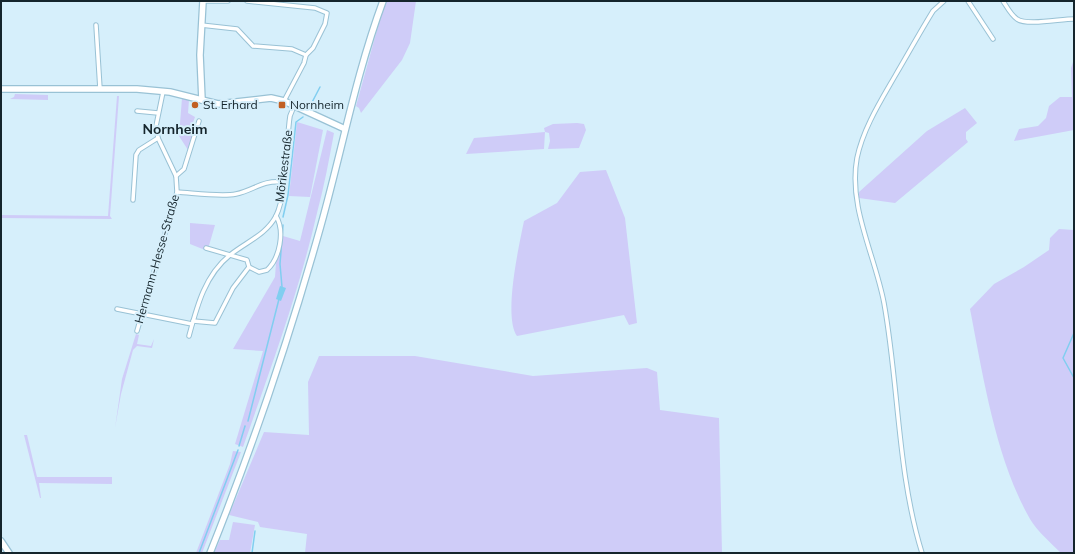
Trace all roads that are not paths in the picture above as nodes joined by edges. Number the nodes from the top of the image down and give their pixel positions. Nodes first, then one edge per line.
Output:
1 (203, 1) edge
2 (228, 1) edge
3 (247, 1) edge
4 (383, 1) edge
5 (944, 1) edge
6 (968, 1) edge
7 (1003, 1) edge
8 (1074, 19) edge
9 (96, 25) dead end
10 (201, 25) junction
11 (992, 39) dead end
12 (306, 55) junction
13 (1, 89) edge
14 (100, 90) junction
15 (163, 92) junction
16 (202, 100) junction
17 (284, 101) junction
18 (294, 106) junction
19 (138, 111) dead end
20 (158, 113) junction
21 (199, 121) dead end
22 (345, 129) junction
23 (158, 138) junction
24 (176, 176) junction
25 (283, 182) junction
26 (177, 192) junction
27 (133, 200) dead end
28 (276, 216) junction
29 (206, 248) dead end
30 (231, 254) junction
31 (249, 267) junction
32 (117, 310) dead end
33 (142, 314) junction
34 (193, 322) junction
35 (137, 331) dead end
36 (189, 336) dead end
37 (1, 541) edge
38 (9, 553) edge
39 (210, 553) edge
40 (922, 553) edge

1 - 2 street
1 - 10 main road
3 - 12 street
4 - 22 main road
5 - 40 street
6 - 11 street
7 - 8 street
9 - 14 street
10 - 12 street
10 - 16 main road
12 - 17 street
13 - 14 main road
14 - 15 main road
15 - 16 main road
15 - 20 street
16 - 17 main road
17 - 18 main road
18 - 22 main road
18 - 25 street, Mörikestraße
19 - 20 street
20 - 23 street
21 - 24 street
22 - 39 main road
23 - 24 street
23 - 27 street
24 - 26 street, Hermann-Hesse-Straße
25 - 26 street
25 - 28 street, Mörikestraße
26 - 33 street, Hermann-Hesse-Straße
28 - 30 street, Mörikestraße
28 - 31 street
29 - 30 street
30 - 31 street
30 - 34 street, Mörikestraße
31 - 34 street
32 - 33 street
33 - 34 street
33 - 35 street, Hermann-Hesse-Straße
34 - 36 street, Mörikestraße
37 - 38 main road

